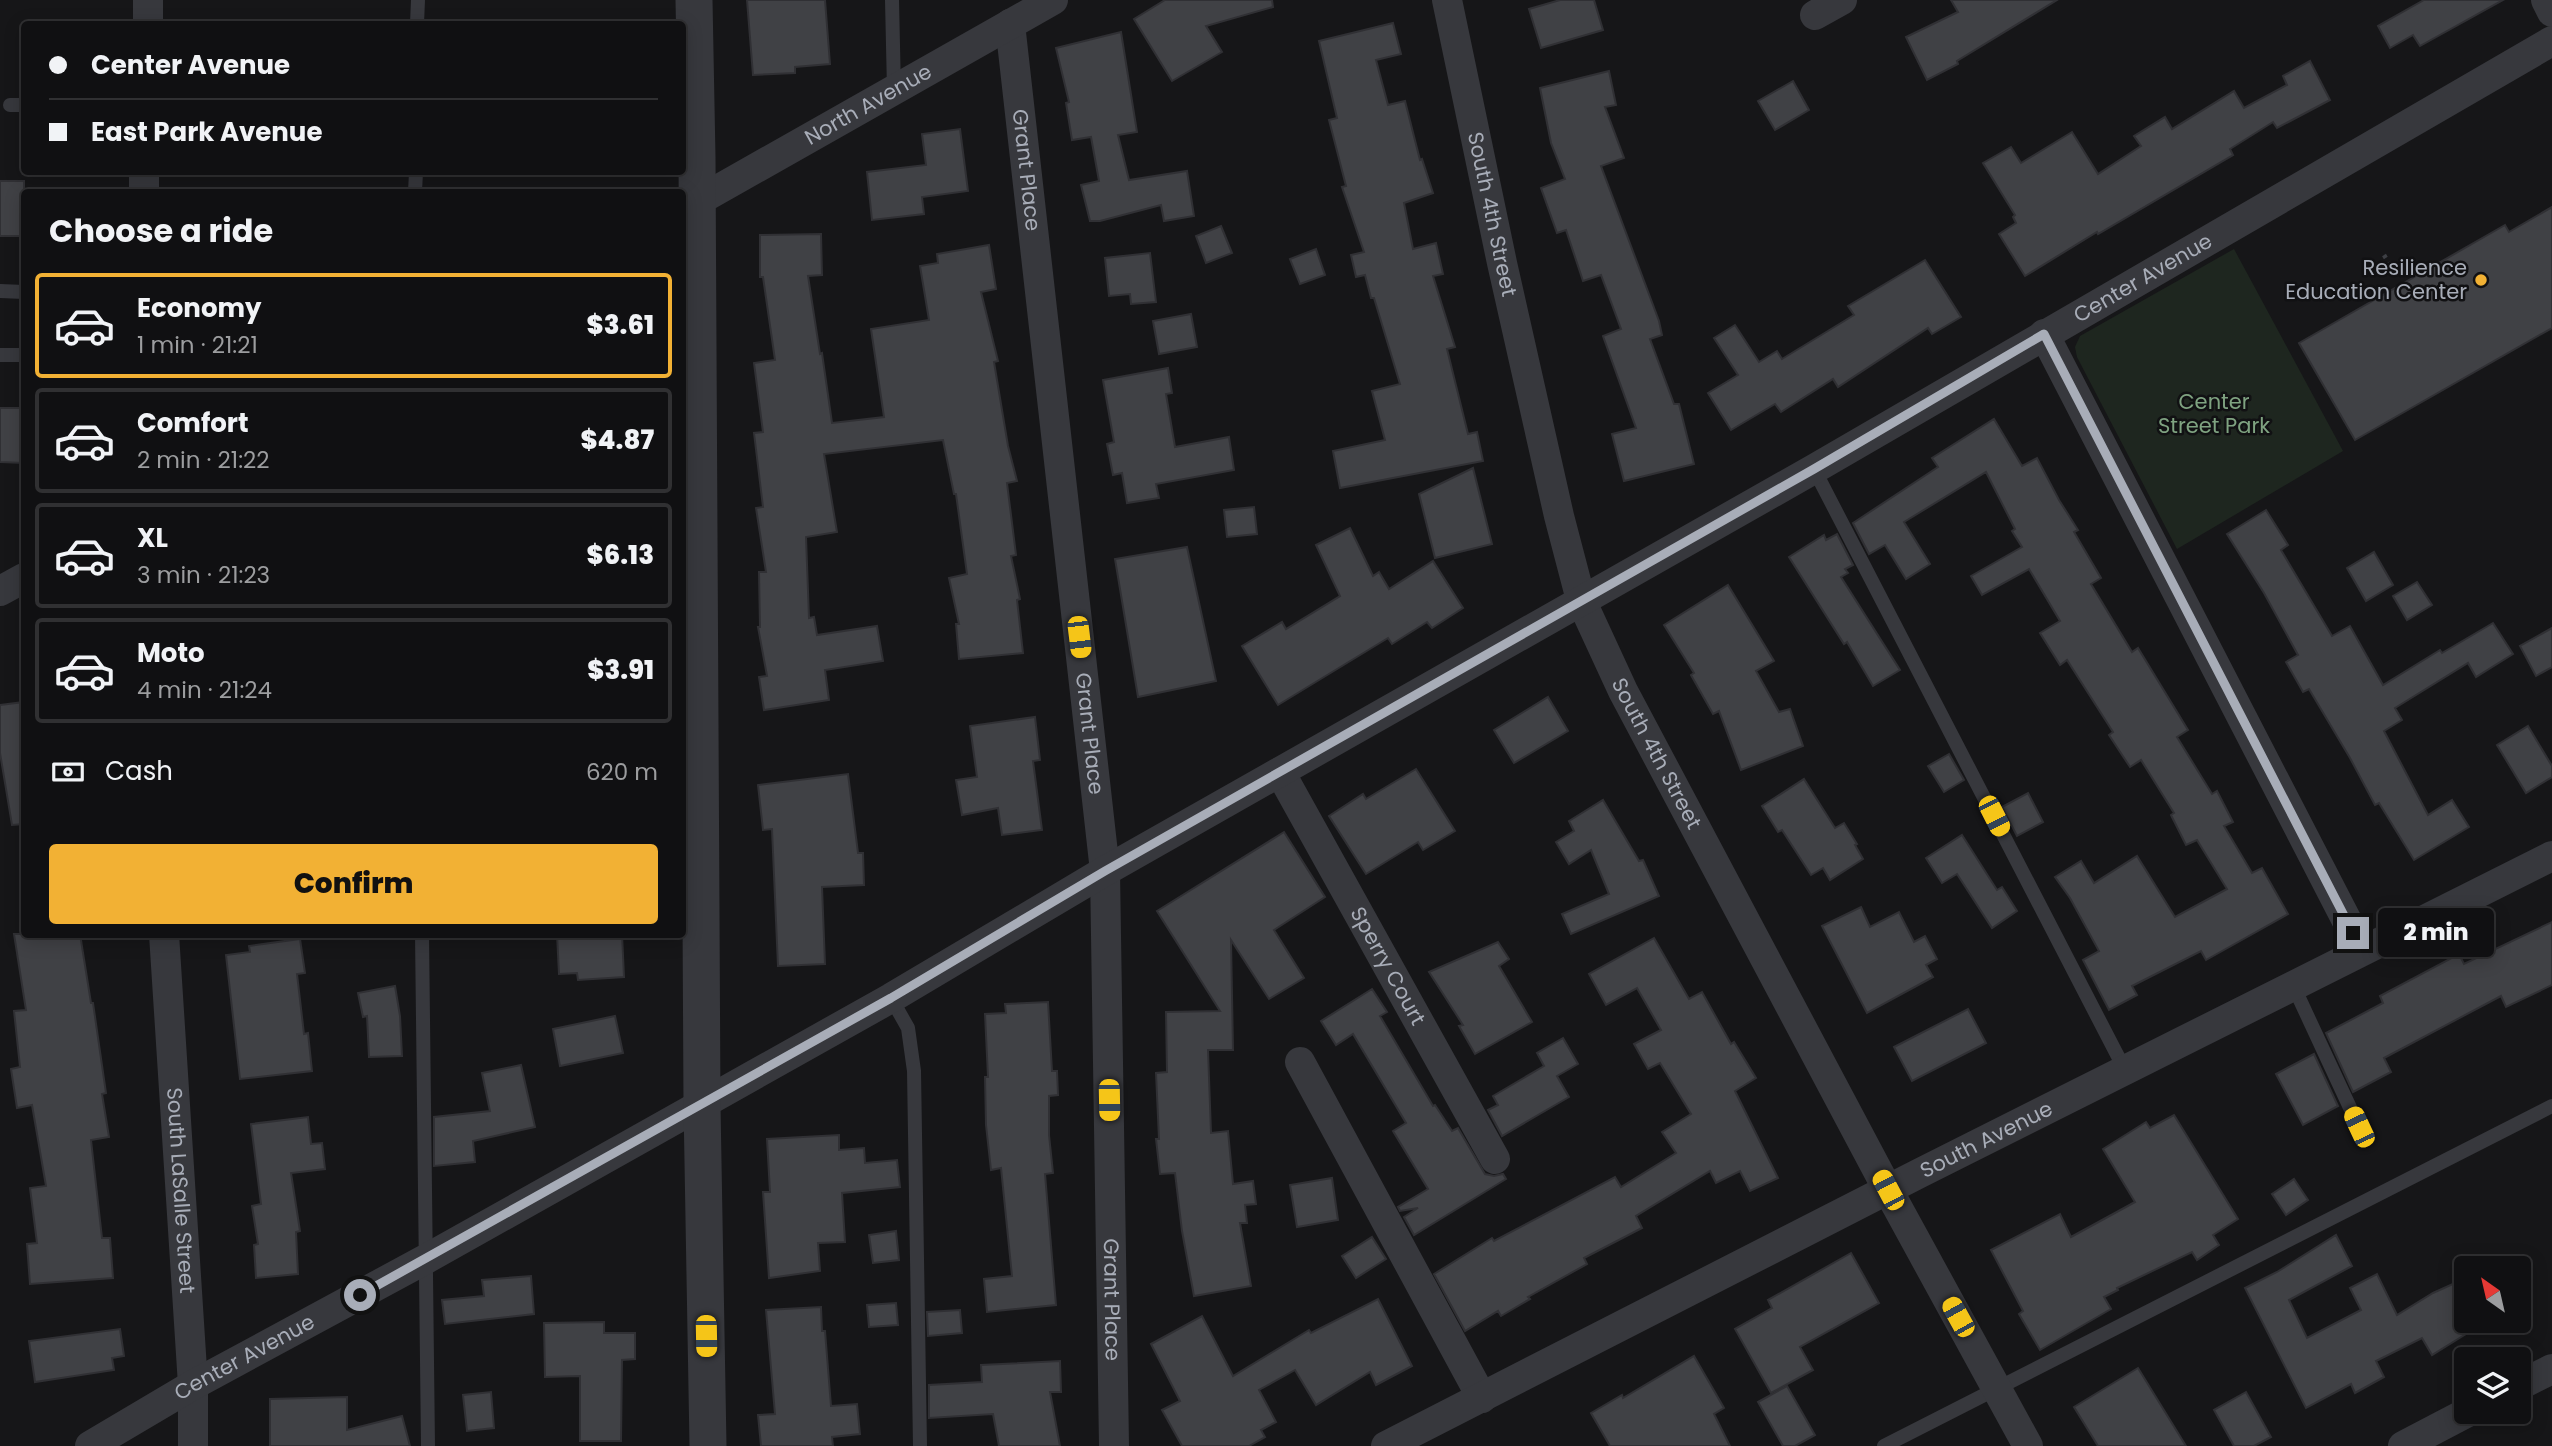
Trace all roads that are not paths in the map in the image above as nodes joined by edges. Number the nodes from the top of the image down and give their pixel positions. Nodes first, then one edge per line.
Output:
1 (148, 0) edge
2 (418, 0) edge
3 (694, 0) edge
4 (892, 0) edge
5 (1053, 0) edge
6 (1447, 0) edge
7 (1842, 0) edge
8 (2546, 0) edge
9 (2552, 12) edge
10 (1815, 15) dead end
11 (148, 21) edge
12 (417, 21) edge
13 (1010, 24) junction
14 (2552, 41) edge
15 (894, 90) junction
16 (690, 206) edge
17 (0, 291) edge
18 (21, 292) edge
19 (2044, 334) junction
20 (0, 355) edge
21 (21, 355) edge
22 (1814, 469) junction
23 (21, 580) edge
24 (0, 591) edge
25 (1581, 600) junction
26 (1280, 772) junction
27 (2552, 856) edge
28 (1105, 871) junction
29 (164, 938) edge
30 (422, 938) edge
31 (2362, 950) junction
32 (2293, 985) junction
33 (891, 998) junction
34 (1300, 1062) dead end
35 (2125, 1070) junction
36 (702, 1105) junction
37 (2552, 1106) edge
38 (2359, 1127) dead end
39 (1495, 1159) dead end
40 (1888, 1190) junction
41 (426, 1259) junction
42 (2552, 1369) edge
43 (2531, 1380) edge
44 (193, 1385) junction
45 (1997, 1388) junction
46 (1482, 1398) junction
47 (2454, 1419) edge
48 (90, 1446) edge
49 (193, 1446) edge
50 (428, 1446) edge
51 (708, 1446) edge
52 (920, 1446) edge
53 (1114, 1446) edge
54 (1386, 1446) edge
55 (1884, 1446) edge
56 (2028, 1446) edge
57 (2403, 1446) edge

1 - 11 street
2 - 12 lane
3 - 16 street
4 - 15 lane
5 - 13 street, North Avenue
6 - 25 street, South 4th Street
7 - 10 street
8 - 9 street
13 - 15 street, North Avenue
13 - 28 street, Grant Place
14 - 19 street, Center Avenue
15 - 16 street, North Avenue
16 - 36 street
17 - 18 lane
19 - 22 street, Center Avenue
19 - 31 street
20 - 21 lane
22 - 25 street, Center Avenue
22 - 35 lane
23 - 24 street
25 - 26 street, Center Avenue
25 - 40 street, South 4th Street
26 - 28 street, Center Avenue
26 - 39 street, Sperry Court
27 - 31 street, South Avenue
28 - 33 street, Center Avenue
28 - 53 street, Grant Place
29 - 44 street, South LaSalle Street
30 - 41 lane
31 - 32 street, South Avenue
32 - 35 street, South Avenue
32 - 38 lane
33 - 36 street, Center Avenue
33 - 52 lane
34 - 46 street
35 - 40 street, South Avenue
36 - 41 street, Center Avenue
36 - 51 street
37 - 45 lane
40 - 45 street, South 4th Street
40 - 46 street, South Avenue
41 - 44 street, Center Avenue
41 - 50 lane
42 - 43 street
44 - 48 street, Center Avenue
44 - 49 street, South LaSalle Street
45 - 55 lane
45 - 56 street, South 4th Street
46 - 54 street, South Avenue
47 - 57 street

